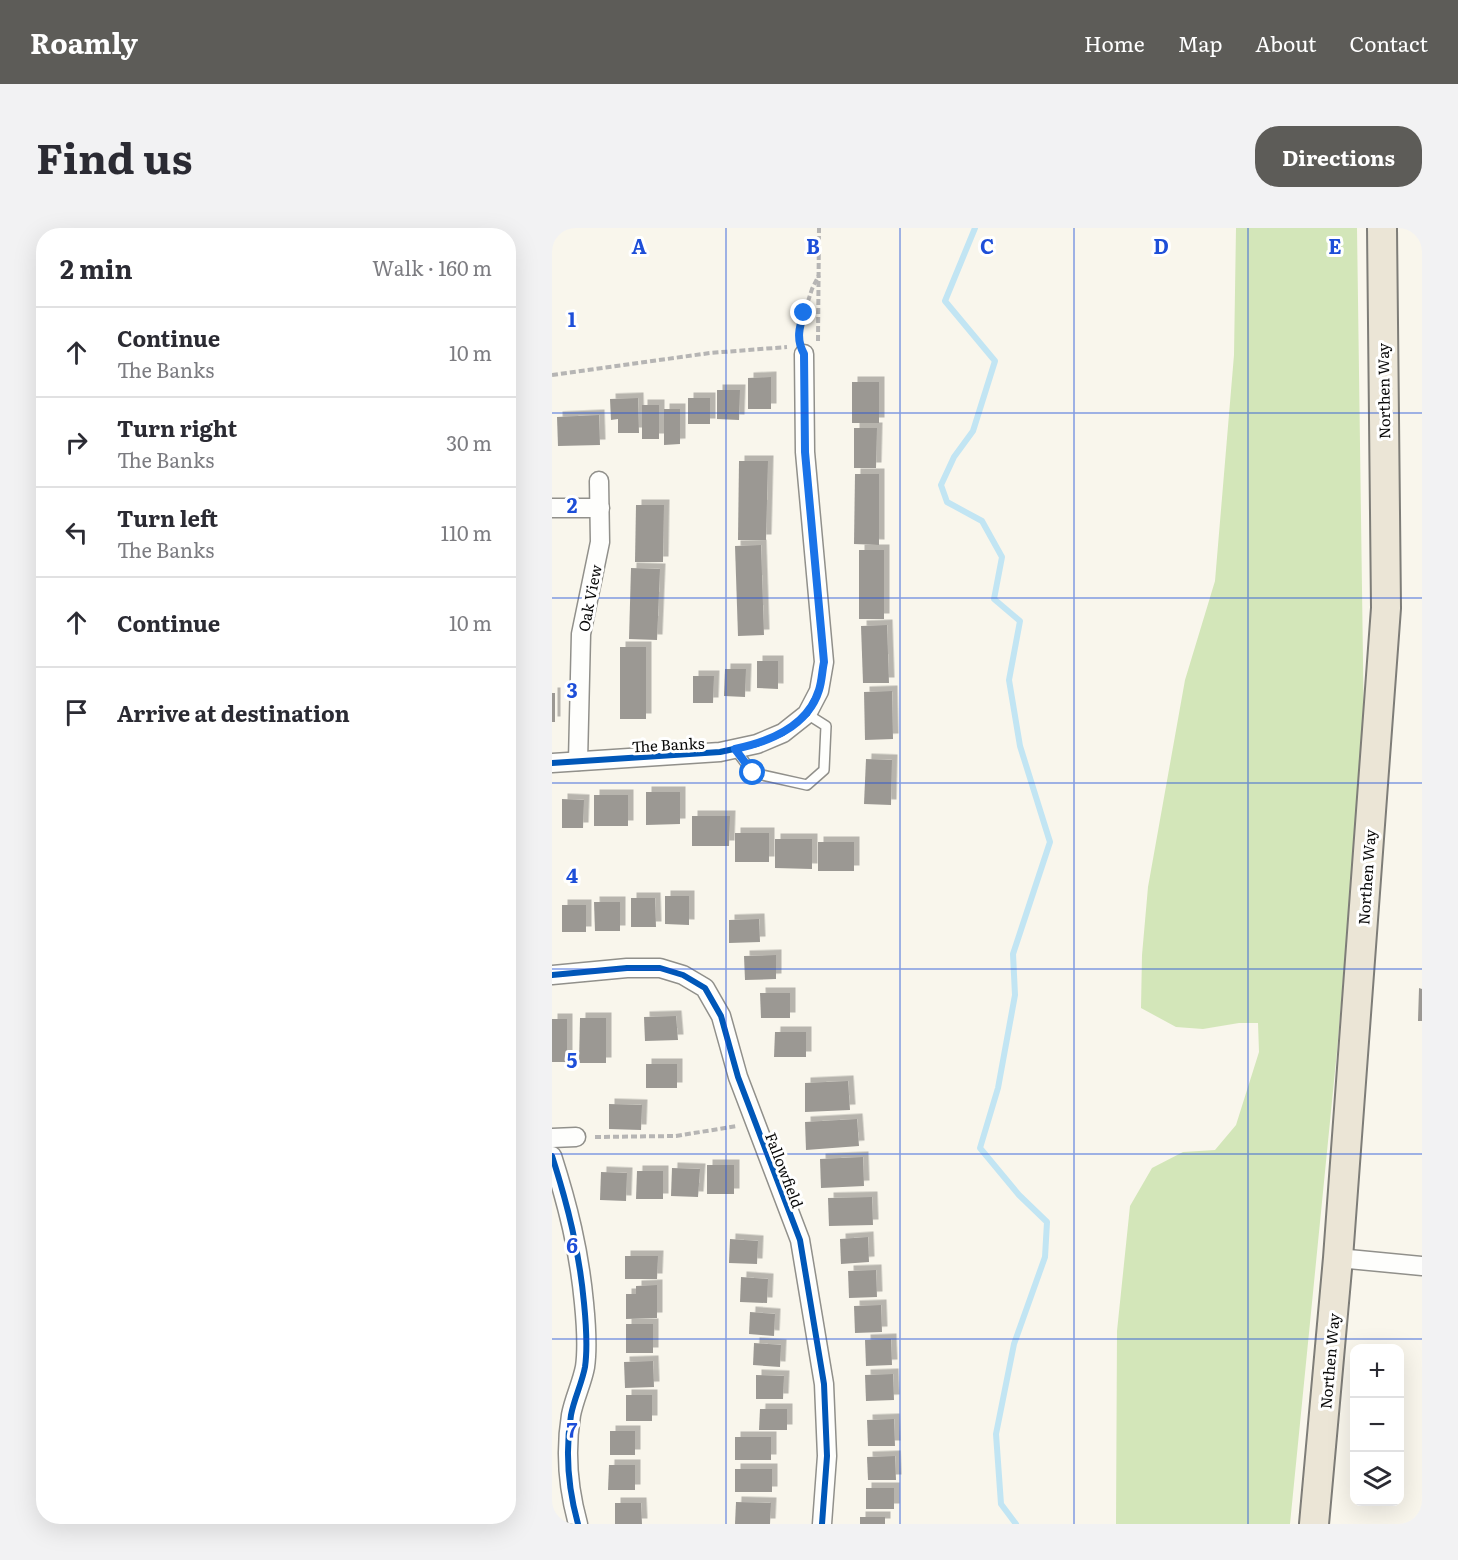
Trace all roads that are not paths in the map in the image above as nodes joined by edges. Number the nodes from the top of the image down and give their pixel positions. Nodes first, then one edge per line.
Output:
1 (1382, 228) edge
2 (802, 350) road end
3 (600, 481) dead end
4 (600, 507) junction
5 (552, 508) edge
6 (807, 714) junction
7 (735, 749) junction
8 (578, 761) junction
9 (552, 763) edge
10 (552, 975) edge
11 (576, 1137) road end
12 (552, 1138) edge
13 (552, 1156) edge
14 (1338, 1258) junction
15 (1422, 1266) edge
16 (578, 1524) edge
17 (822, 1524) edge
18 (1314, 1524) edge

1 - 14 main road, Northen Way
2 - 6 street, The Banks
3 - 4 street, Oak View
4 - 5 street
4 - 8 street, Oak View
6 - 7 street, The Banks
6 - 7 lane
7 - 8 street, The Banks
8 - 9 street, The Banks
10 - 17 street, Fallowfield
11 - 12 street
13 - 16 street
14 - 15 street
14 - 18 main road, Northen Way

